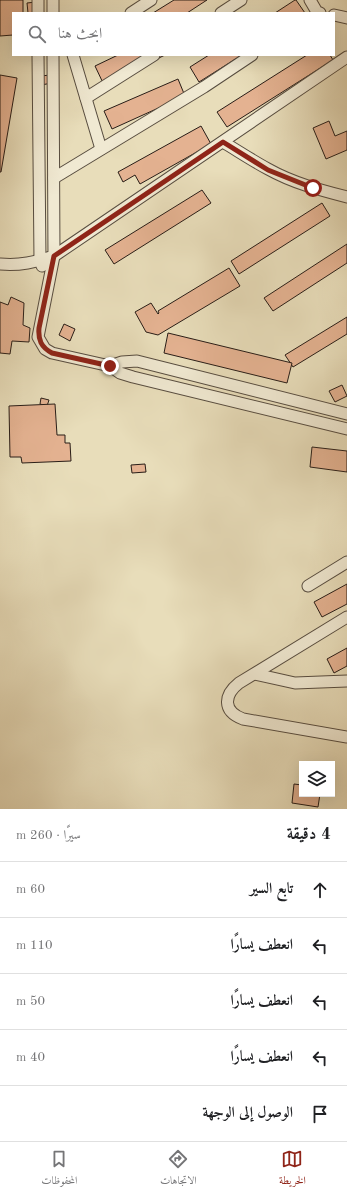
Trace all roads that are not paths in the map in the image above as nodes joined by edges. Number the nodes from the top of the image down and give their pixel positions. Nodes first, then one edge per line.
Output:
1 (38, 0) edge
2 (53, 0) edge
3 (151, 0) edge
4 (241, 0) edge
5 (310, 0) edge
6 (38, 12) edge
7 (53, 12) edge
8 (133, 12) edge
9 (223, 12) edge
10 (316, 12) edge
11 (335, 16) edge
12 (347, 18) edge
13 (38, 56) edge
14 (74, 56) edge
15 (152, 56) edge
16 (250, 56) edge
17 (347, 57) edge
18 (54, 59) edge
19 (86, 98) junction
20 (223, 142) junction
21 (101, 149) junction
22 (54, 178) junction
23 (347, 197) edge
24 (54, 256) junction
25 (40, 260) junction
26 (0, 264) edge
27 (48, 282) junction
28 (110, 366) junction
29 (296, 400) junction
30 (346, 413) edge
31 (293, 416) junction
32 (347, 429) edge
33 (347, 562) edge
34 (308, 586) dead end
35 (347, 617) edge
36 (255, 674) junction
37 (347, 681) edge
38 (347, 737) edge

1 - 6 street
2 - 7 street
3 - 8 street
4 - 9 street
5 - 10 street
11 - 12 street
13 - 25 street
14 - 19 street
15 - 19 street
16 - 21 street
17 - 20 street
18 - 22 street
19 - 21 street
20 - 23 street
20 - 24 street
21 - 22 street
22 - 24 street
24 - 25 street
24 - 27 street
25 - 26 street
25 - 27 street
27 - 28 street
28 - 29 street
28 - 31 street
29 - 30 street
29 - 31 street
31 - 32 street
33 - 34 street
35 - 36 street
36 - 37 street
36 - 38 street

